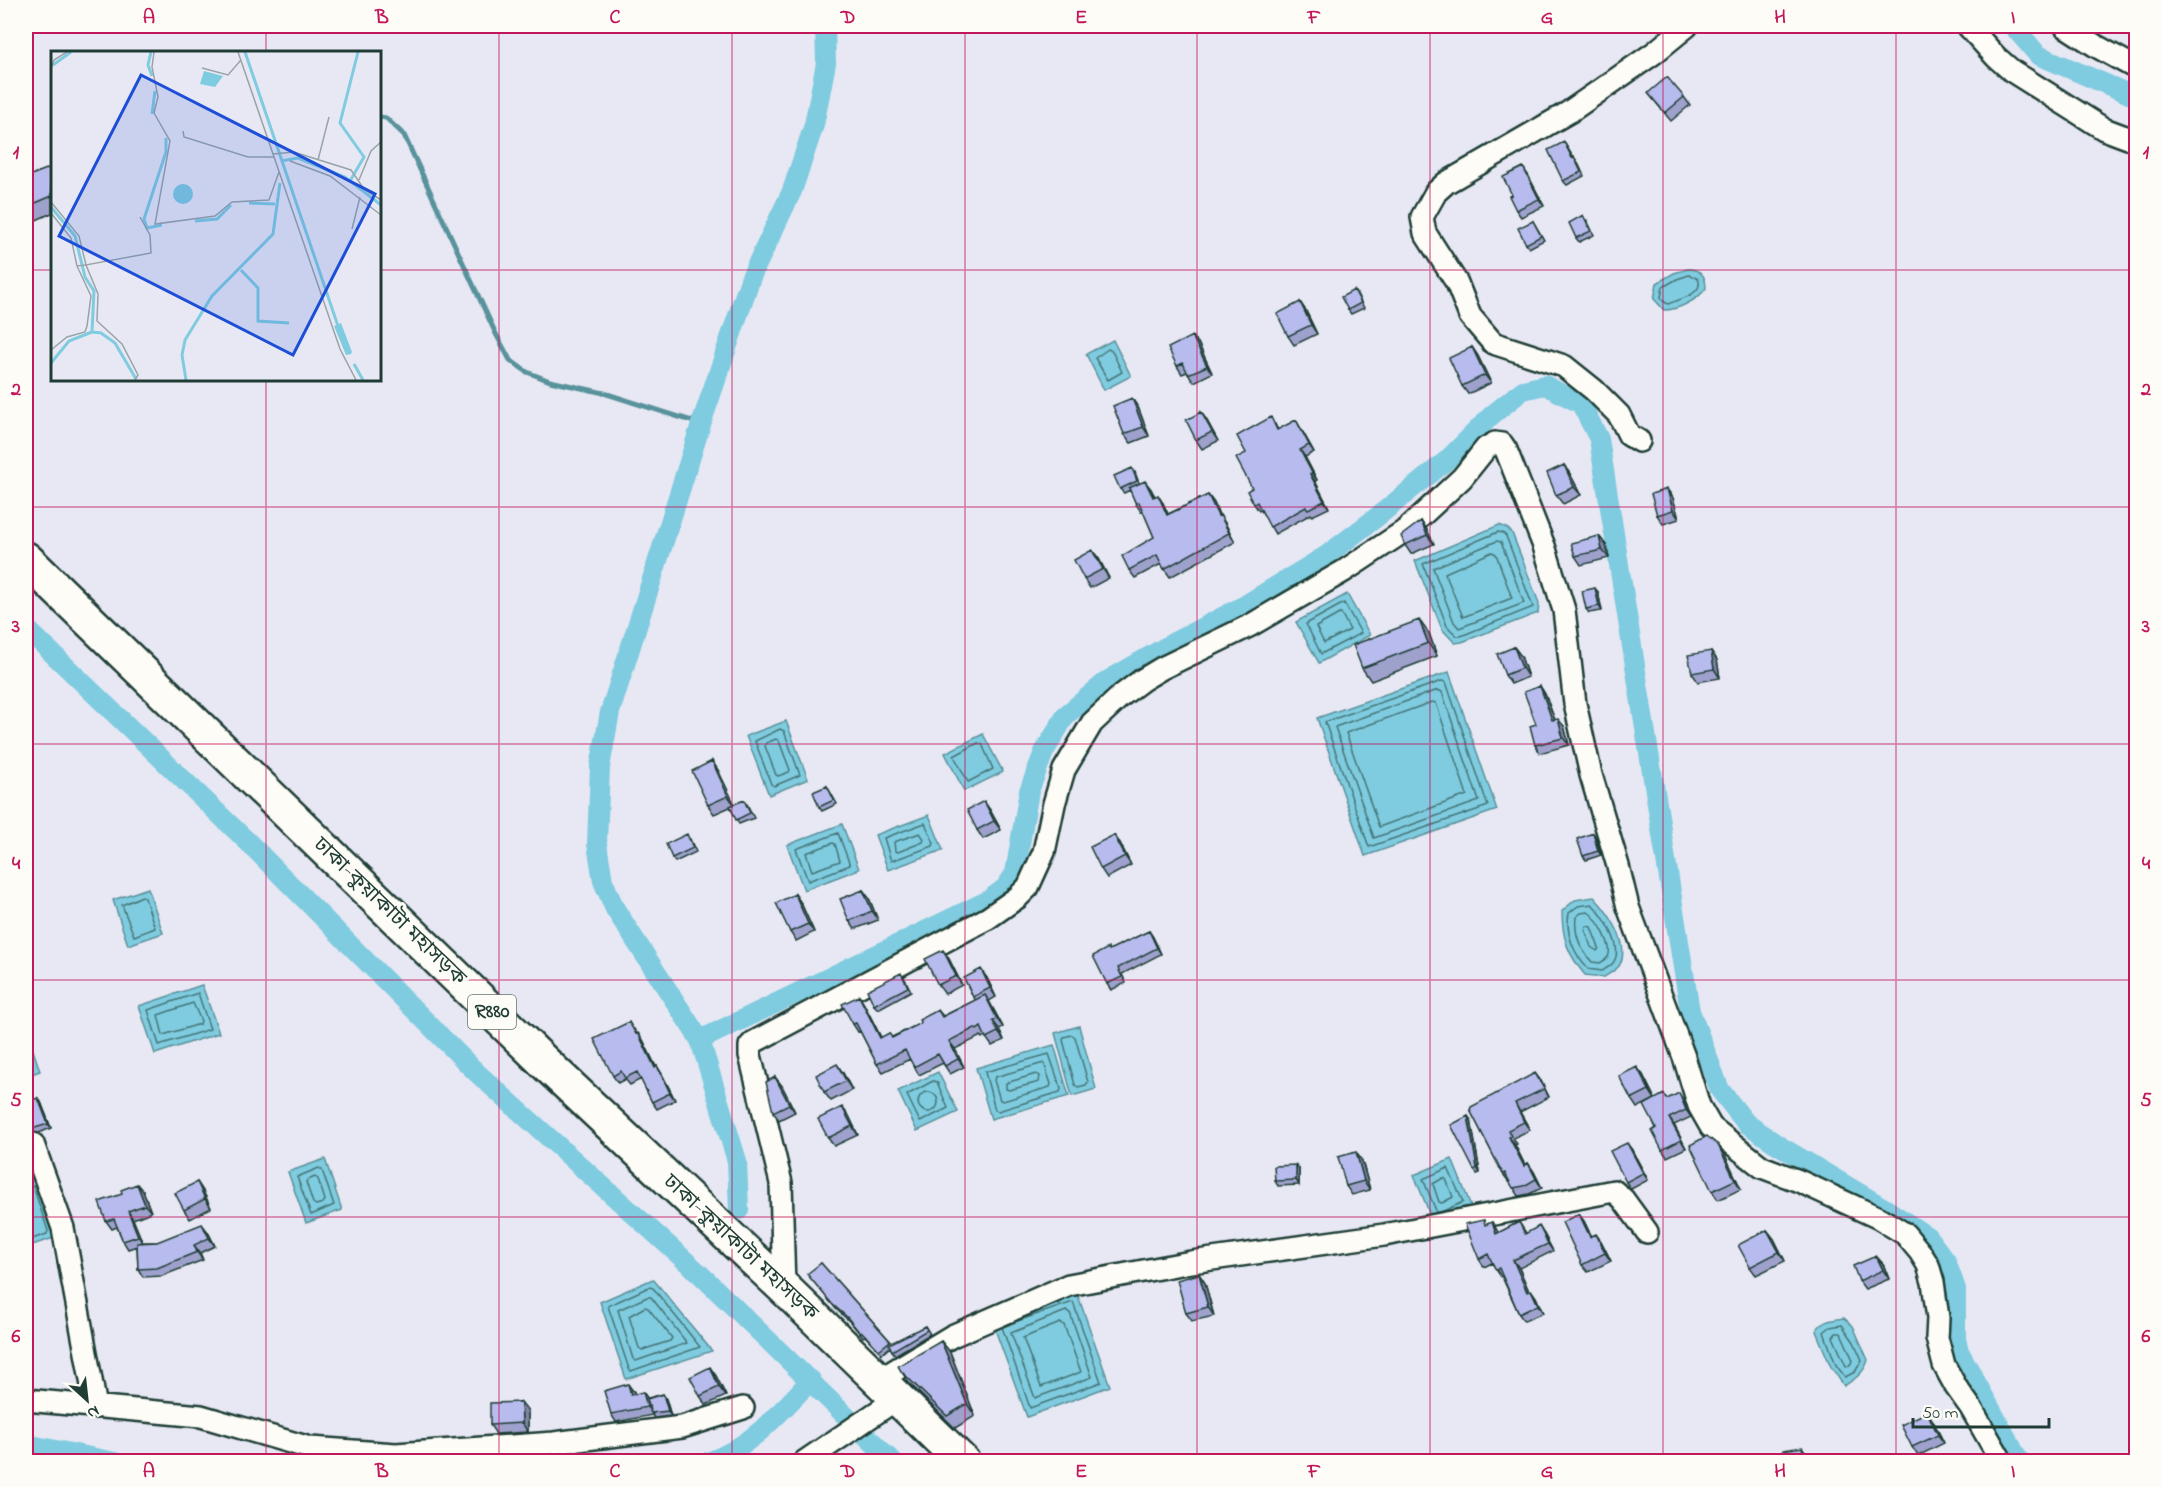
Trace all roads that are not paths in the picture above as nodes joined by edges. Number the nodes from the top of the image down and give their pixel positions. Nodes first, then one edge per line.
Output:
1 (1687, 26) edge
2 (1968, 26) edge
3 (2065, 26) edge
4 (2136, 68) edge
5 (2136, 141) edge
6 (1639, 441) dead end
7 (26, 559) edge
8 (33, 1144) dead end
9 (1647, 1232) dead end
10 (784, 1288) junction
11 (888, 1389) junction
12 (26, 1400) edge
13 (96, 1407) junction
14 (743, 1408) dead end
15 (804, 1461) edge
16 (963, 1461) edge
17 (2002, 1461) edge

1 - 6 street
2 - 5 street
3 - 4 street
7 - 10 main road, ঢাকা-কুয়াকাটা মহাসড়ক / R880
8 - 13 street
9 - 11 street
10 - 11 main road, ঢাকা-কুয়াকাটা মহাসড়ক / R880
10 - 17 street
11 - 15 street
11 - 16 main road, ঢাকা-কুয়াকাটা মহাসড়ক / R880
12 - 13 street
13 - 14 street

